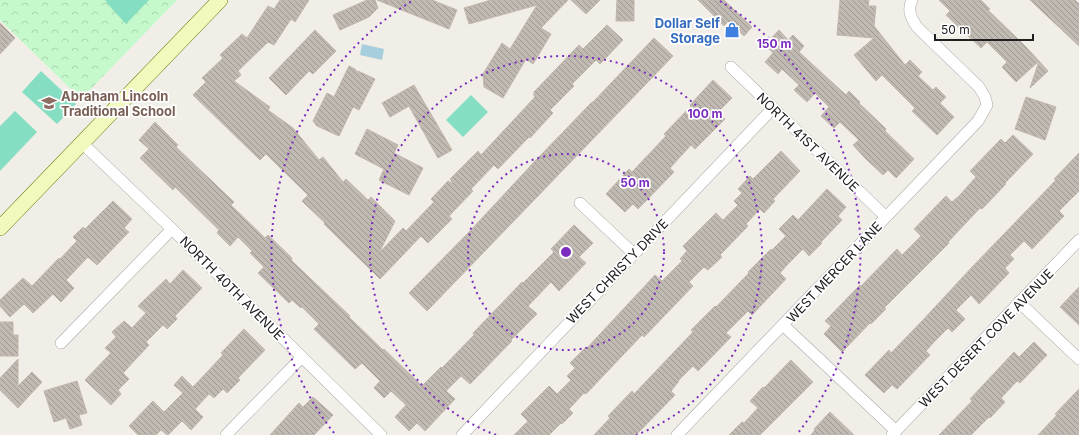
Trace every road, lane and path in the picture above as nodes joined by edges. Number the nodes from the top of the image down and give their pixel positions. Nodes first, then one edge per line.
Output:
1 (220, 0) edge
2 (912, 0) edge
3 (731, 67) dead end
4 (773, 108) junction
5 (82, 143) junction
6 (580, 203) dead end
7 (886, 217) junction
8 (0, 228) edge
9 (172, 229) junction
10 (1079, 240) edge
11 (634, 254) junction
12 (1019, 302) junction
13 (783, 325) junction
14 (61, 342) dead end
15 (302, 357) junction
16 (1079, 358) edge
17 (894, 433) edge
18 (226, 435) edge
19 (381, 435) edge
20 (462, 435) edge
21 (677, 435) edge

1 - 5 main road
2 - 7 street, WEST MERCER LANE
3 - 4 street, NORTH 41ST AVENUE
4 - 7 street, NORTH 41ST AVENUE
4 - 11 street, WEST CHRISTY DRIVE
5 - 8 main road
5 - 9 street, NORTH 40TH AVENUE
6 - 11 street
7 - 13 street, WEST MERCER LANE
9 - 14 street
9 - 15 street, NORTH 40TH AVENUE
10 - 12 street, WEST DESERT COVE AVENUE
11 - 20 street, WEST CHRISTY DRIVE
12 - 16 street
12 - 17 street, WEST DESERT COVE AVENUE
13 - 17 street
13 - 21 street, WEST MERCER LANE
15 - 18 street
15 - 19 street, NORTH 40TH AVENUE

